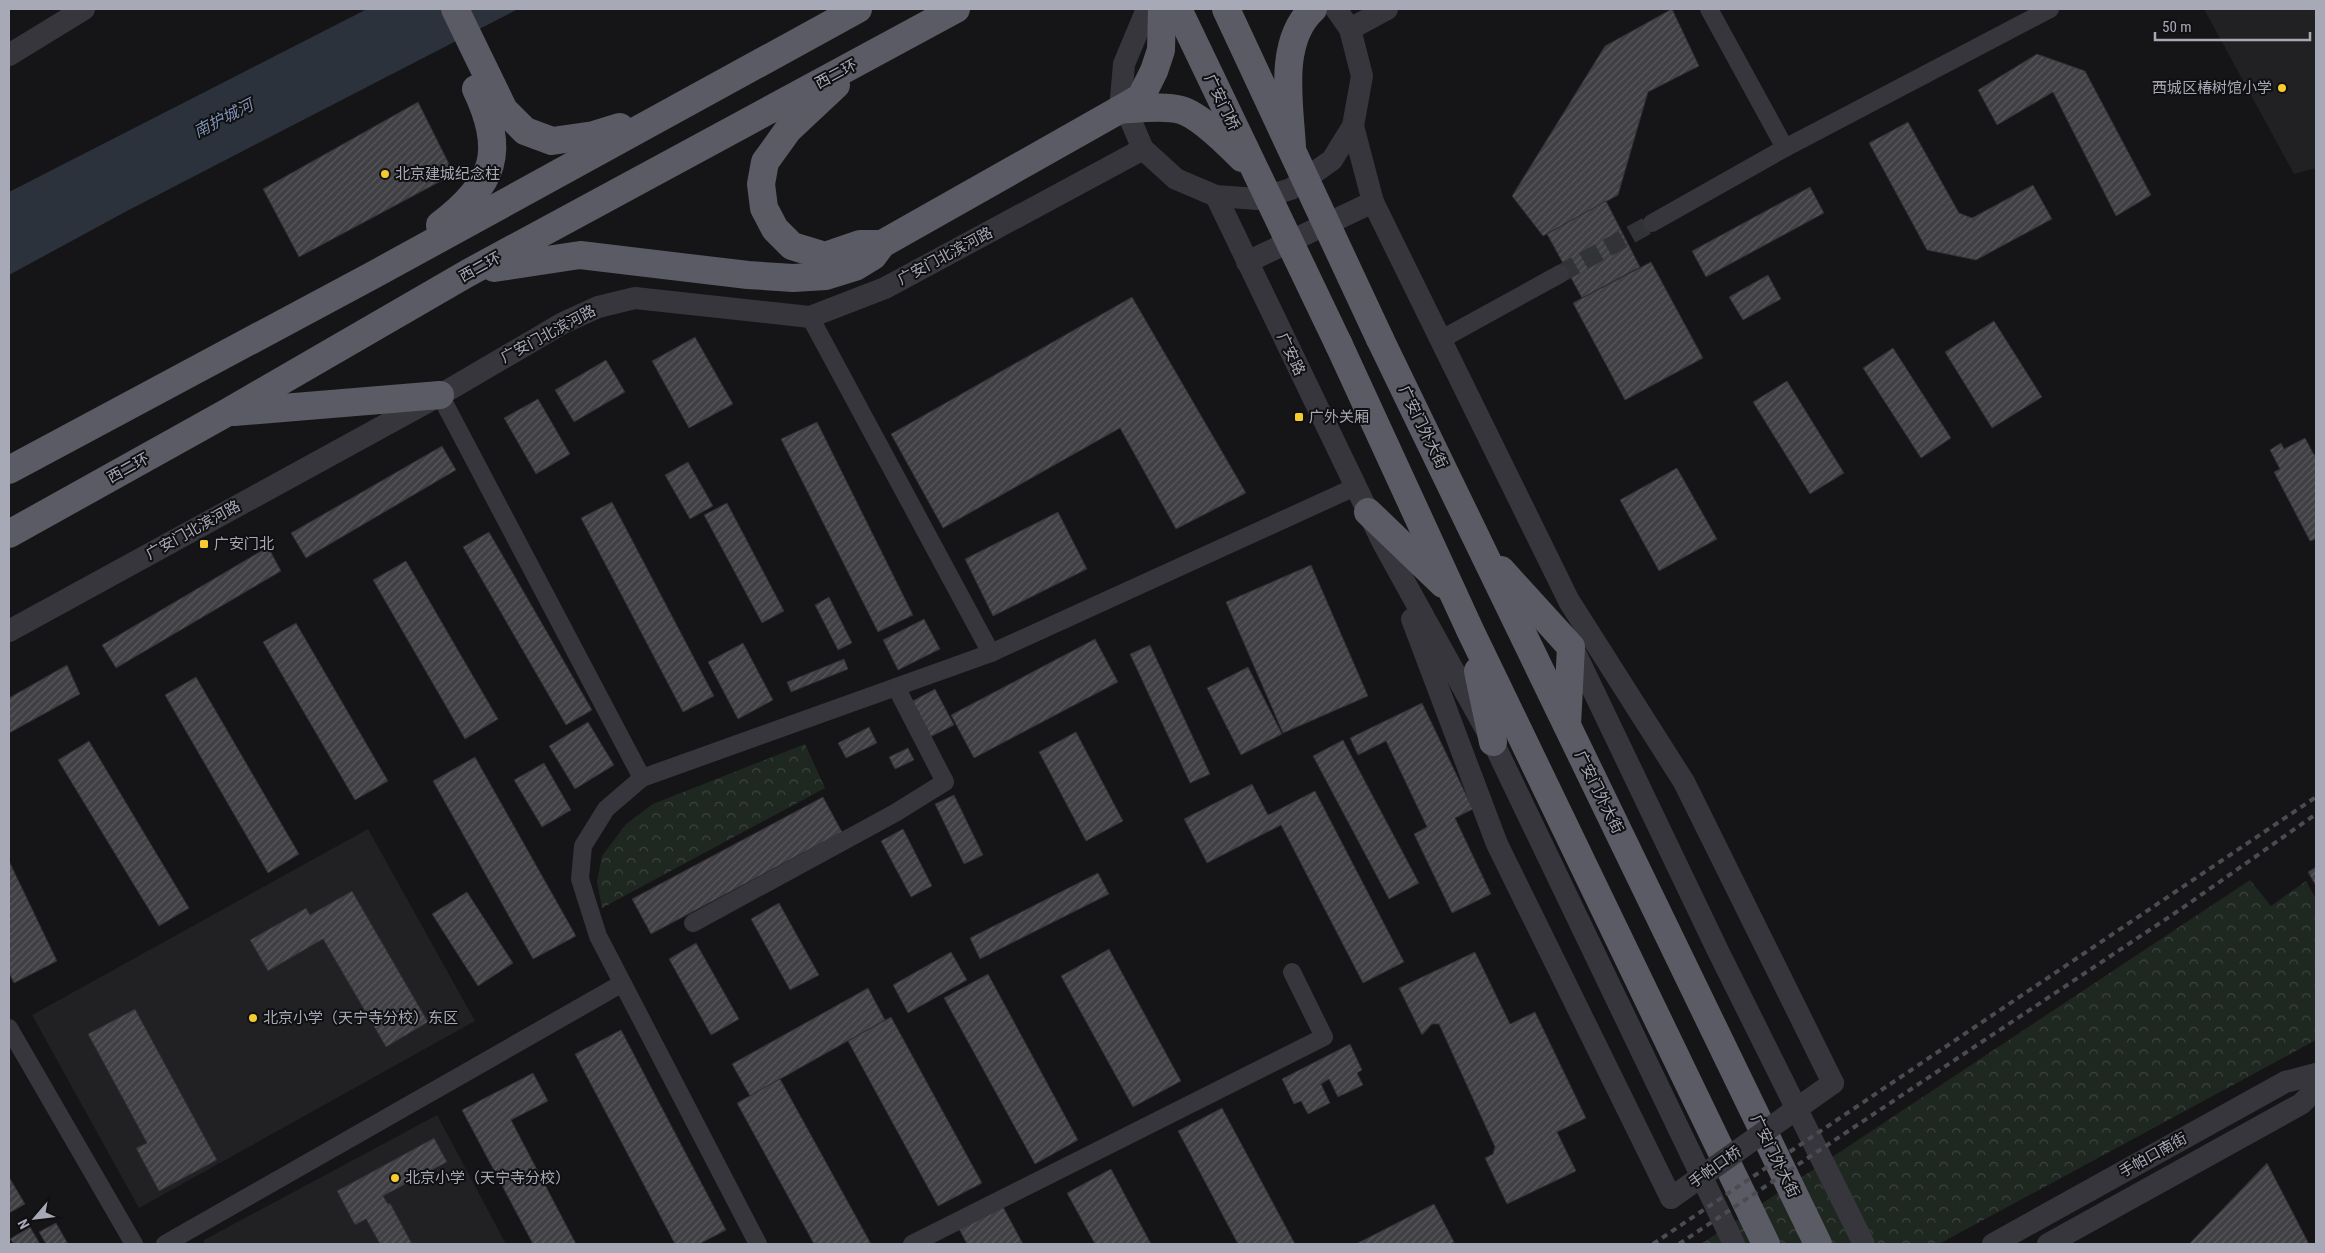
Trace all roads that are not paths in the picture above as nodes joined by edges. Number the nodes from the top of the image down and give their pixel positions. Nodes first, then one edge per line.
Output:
1 (84, 9) edge
2 (436, 9) edge
3 (455, 9) edge
4 (858, 9) edge
5 (956, 9) edge
6 (1147, 9) edge
7 (1162, 9) edge
8 (1178, 9) edge
9 (1226, 9) edge
10 (1313, 9) edge
11 (1336, 9) edge
12 (1387, 9) edge
13 (1709, 9) edge
14 (2050, 9) edge
15 (1350, 29) junction
16 (9, 55) edge
17 (862, 60) junction
18 (477, 73) junction
19 (716, 86) junction
20 (1118, 110) junction
21 (1353, 126) junction
22 (1292, 148) junction
23 (1785, 148) junction
24 (1143, 149) junction
25 (1256, 173) junction
26 (1216, 196) junction
27 (1372, 202) junction
28 (1652, 223) tunnel mouth
29 (882, 244) junction
30 (1247, 262) junction
31 (468, 273) junction
32 (375, 274) junction
33 (1560, 274) tunnel mouth
34 (810, 317) junction
35 (1440, 340) junction
36 (440, 395) junction
37 (228, 412) junction
38 (9, 470) edge
39 (1355, 487) junction
40 (1368, 512) junction
41 (9, 534) edge
42 (1383, 543) junction
43 (1481, 547) junction
44 (1453, 593) junction
45 (1569, 601) junction
46 (1470, 630) junction
47 (9, 631) edge
48 (1571, 647) junction
49 (991, 654) junction
50 (896, 688) junction
51 (1567, 726) junction
52 (1493, 742) junction
53 (642, 778) junction
54 (693, 923) dead end
55 (1292, 972) dead end
56 (621, 984) junction
57 (11, 1036) edge
58 (2316, 1074) edge
59 (2316, 1089) edge
60 (134, 1244) edge
61 (165, 1244) edge
62 (758, 1244) edge
63 (912, 1244) edge
64 (1734, 1244) edge
65 (1766, 1244) edge
66 (1818, 1244) edge
67 (1864, 1244) edge
68 (1993, 1244) edge
69 (2048, 1244) edge

1 - 16 street
2 - 18 highway
3 - 18 highway
4 - 19 highway
5 - 17 highway, 西二环
6 - 24 street
7 - 20 highway, bridge
8 - 25 highway, 广安门桥, bridge
9 - 22 highway, bridge
10 - 22 highway
11 - 15 street
12 - 15 street
13 - 23 street
14 - 23 street
15 - 21 street
17 - 29 highway
17 - 31 highway, 西二环
18 - 19 highway
18 - 32 highway
19 - 32 highway
20 - 25 highway, bridge
20 - 29 highway
21 - 26 street
21 - 27 street
22 - 43 highway, 广安门外大街, bridge
23 - 28 street
24 - 26 street
24 - 34 street, 广安门北滨河路
25 - 44 highway, 广安门桥, bridge
26 - 30 street, 广安路
27 - 30 street
27 - 35 street
29 - 31 highway
30 - 39 street, 广安路
31 - 37 highway, 西二环
32 - 38 highway
33 - 35 street
34 - 36 street, 广安门北滨河路
34 - 49 street
35 - 45 street
36 - 37 highway
36 - 47 street, 广安门北滨河路
36 - 53 street
37 - 41 highway, 西二环
39 - 40 street, 广安路
39 - 49 street
40 - 42 street
40 - 44 highway
42 - 45 street, 手帕口桥, bridge
42 - 52 street
43 - 48 highway
43 - 51 highway, 广安门外大街
44 - 46 highway
45 - 48 street
46 - 52 highway
46 - 65 highway
48 - 51 highway
48 - 67 street
49 - 50 street
50 - 53 street
50 - 54 street
51 - 66 highway, 广安门外大街
52 - 64 street
53 - 56 street
55 - 63 street
56 - 61 street
56 - 62 street
57 - 60 street
58 - 68 street, 手帕口南街
59 - 69 street, 手帕口南街

